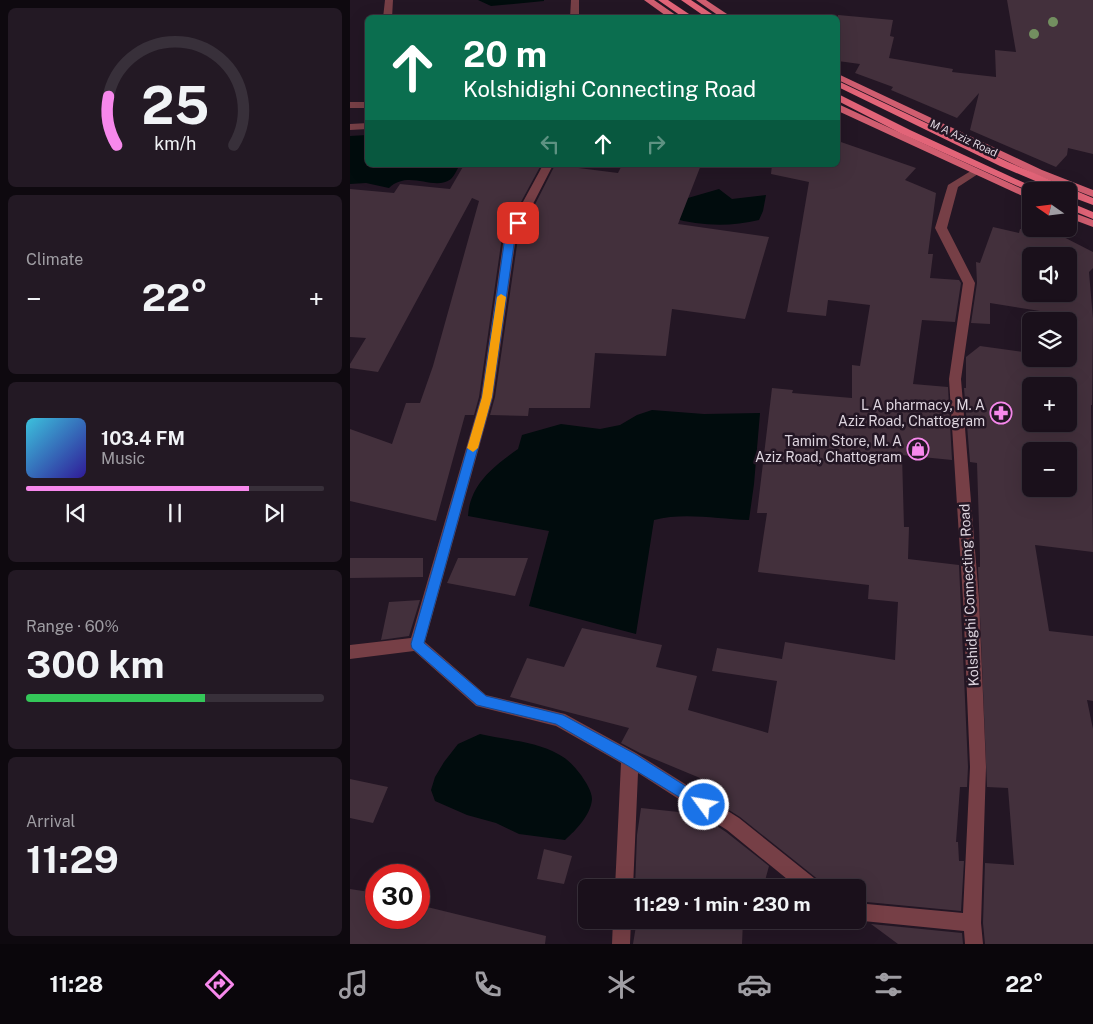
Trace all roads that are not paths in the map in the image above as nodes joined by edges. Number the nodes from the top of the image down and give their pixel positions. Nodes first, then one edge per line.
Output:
1 (389, 0) edge
2 (575, 0) edge
3 (648, 0) edge
4 (662, 0) edge
5 (685, 0) edge
6 (700, 0) edge
7 (387, 15) edge
8 (574, 15) edge
9 (671, 15) edge
10 (686, 15) edge
11 (709, 15) edge
12 (724, 15) edge
13 (840, 78) edge
14 (840, 85) edge
15 (840, 98) edge
16 (350, 105) edge
17 (365, 105) edge
18 (840, 108) edge
19 (365, 126) edge
20 (350, 127) edge
21 (547, 167) edge
22 (974, 172) junction
23 (1047, 182) edge
24 (1022, 185) edge
25 (1022, 193) edge
26 (1093, 194) edge
27 (1078, 195) edge
28 (1093, 202) edge
29 (1078, 209) edge
30 (1093, 216) edge
31 (1078, 218) edge
32 (1093, 224) edge
33 (417, 644) junction
34 (350, 652) edge
35 (630, 759) junction
36 (624, 879) edge
37 (803, 879) edge
38 (866, 913) edge
39 (972, 923) junction
40 (622, 929) edge
41 (621, 944) edge
42 (974, 944) edge

1 - 7 street
2 - 8 street
3 - 9 main road
4 - 10 highway
5 - 11 highway
6 - 12 main road
13 - 26 main road, M A Aziz Road
14 - 23 highway
15 - 24 highway
16 - 17 street
18 - 22 main road, M A Aziz Road
19 - 20 street
21 - 33 street
22 - 25 main road, M A Aziz Road
22 - 39 street, Kolshidghi Connecting Road
27 - 28 highway
29 - 30 highway
31 - 32 main road
33 - 34 street
33 - 35 street
35 - 36 street
35 - 37 street
38 - 39 street
39 - 42 street, Kolshidghi Connecting Road
40 - 41 street

